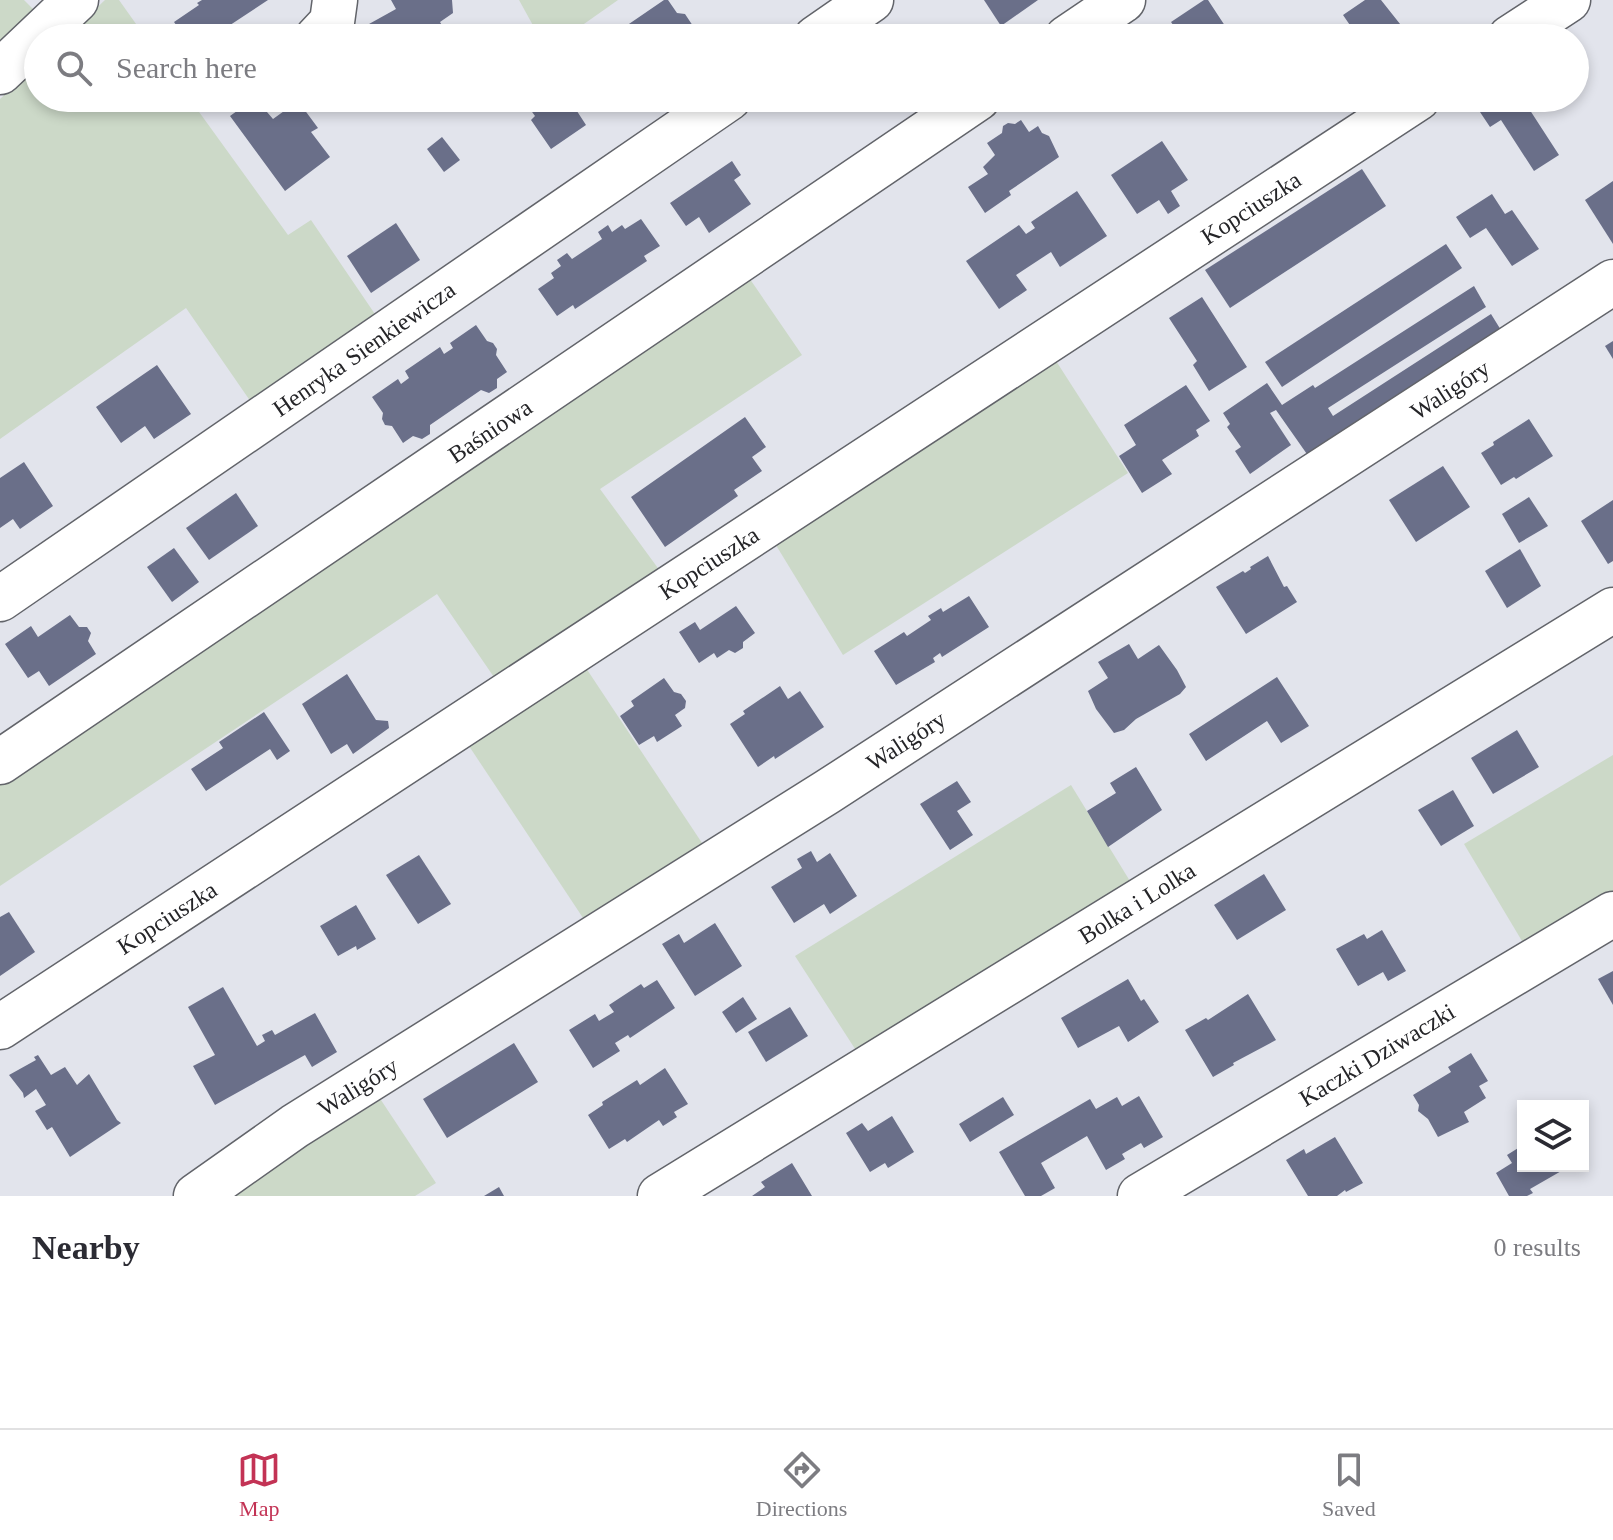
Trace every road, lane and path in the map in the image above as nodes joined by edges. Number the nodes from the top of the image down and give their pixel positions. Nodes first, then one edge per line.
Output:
1 (76, 0) edge
2 (335, 0) edge
3 (871, 0) edge
4 (1123, 0) edge
5 (1568, 0) edge
6 (51, 24) edge
7 (330, 24) edge
8 (836, 24) edge
9 (1088, 24) edge
10 (1531, 24) edge
11 (24, 49) edge
12 (0, 72) edge
13 (709, 112) edge
14 (957, 112) edge
15 (1397, 112) edge
16 (1613, 282) edge
17 (0, 599) edge
18 (1613, 610) edge
19 (0, 762) edge
20 (1613, 914) edge
21 (0, 1027) edge
22 (196, 1196) edge
23 (660, 1196) edge
24 (1140, 1196) edge

1 - 6 street
2 - 7 street
3 - 8 street
4 - 9 street
5 - 10 street
11 - 12 street
13 - 17 street, Henryka Sienkiewicza
14 - 19 street, Baśniowa
15 - 21 street, Kopciuszka
16 - 22 street, Waligóry
18 - 23 street, Bolka i Lolka
20 - 24 street, Kaczki Dziwaczki

